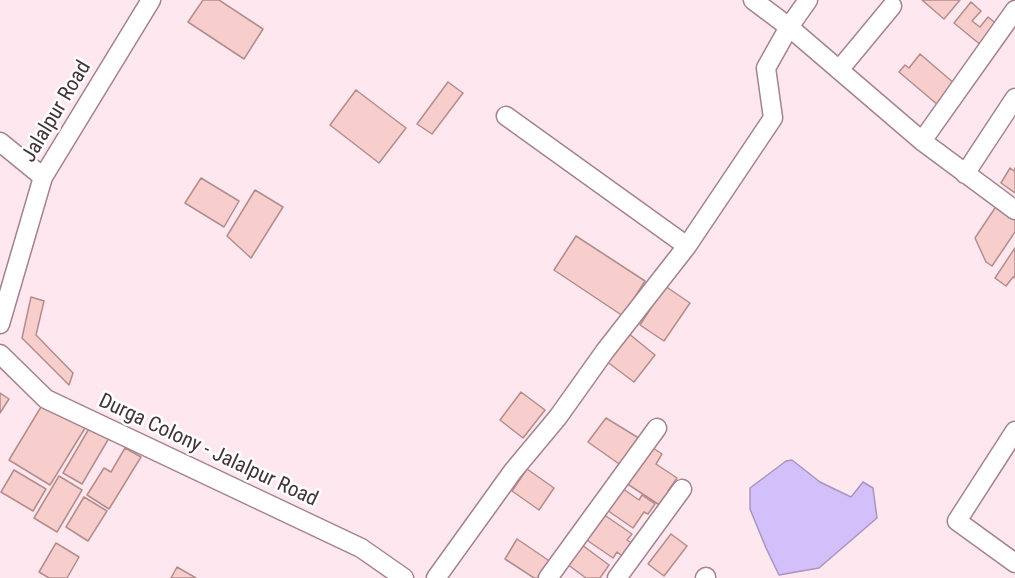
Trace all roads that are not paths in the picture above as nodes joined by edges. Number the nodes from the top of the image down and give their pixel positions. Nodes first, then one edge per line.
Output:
1 (151, 0) edge
2 (753, 0) edge
3 (808, 0) edge
4 (892, 6) dead end
5 (1015, 10) edge
6 (789, 27) junction
7 (840, 70) junction
8 (1015, 98) edge
9 (506, 116) dead end
10 (921, 141) junction
11 (0, 142) edge
12 (965, 174) junction
13 (43, 177) junction
14 (1015, 210) edge
15 (687, 246) junction
16 (0, 324) edge
17 (0, 354) edge
18 (657, 428) dead end
19 (1015, 431) edge
20 (682, 489) dead end
21 (1015, 563) edge
22 (405, 578) edge
23 (436, 578) edge
24 (548, 578) edge
25 (616, 578) edge

1 - 13 street, Jalalpur Road
2 - 6 street
3 - 6 street
4 - 7 street
5 - 10 street
6 - 7 street
6 - 15 street
7 - 10 street
8 - 12 street
9 - 15 street
10 - 12 street
11 - 13 street
12 - 14 street
13 - 16 street, Jalalpur Road
15 - 23 street
17 - 22 street, Durga Colony - Jalalpur Road
18 - 24 street
19 - 21 street
20 - 25 street

